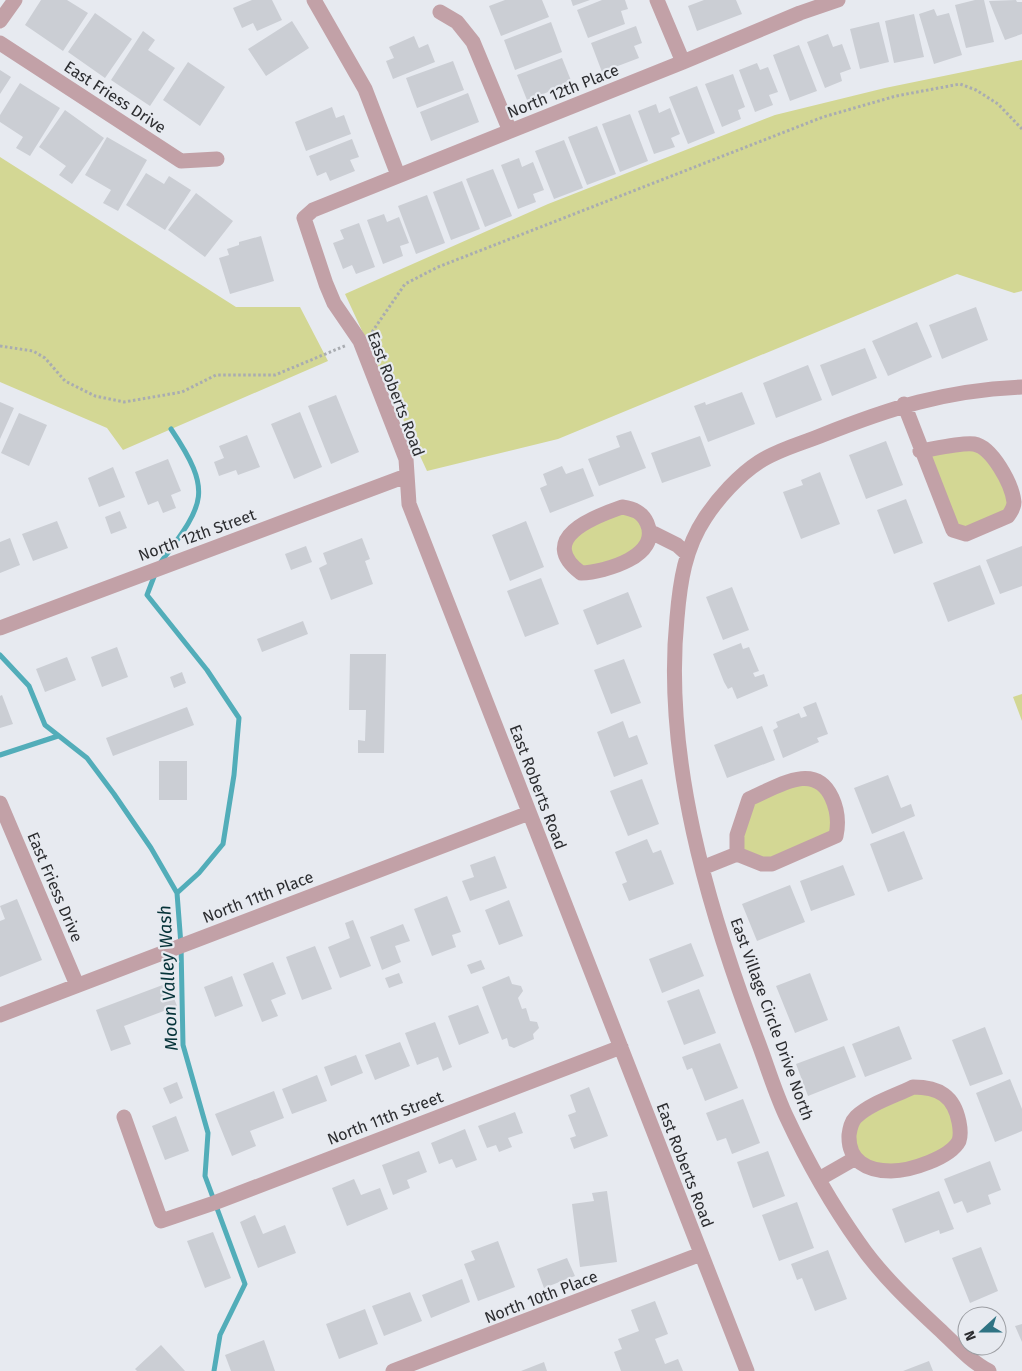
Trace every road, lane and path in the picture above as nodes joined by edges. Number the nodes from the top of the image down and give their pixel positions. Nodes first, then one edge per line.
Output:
1 (15, 0) edge
2 (314, 0) edge
3 (657, 0) edge
4 (838, 0) edge
5 (440, 12) dead end
6 (0, 22) edge
7 (0, 43) edge
8 (683, 62) junction
9 (1022, 129) edge
10 (510, 131) junction
11 (217, 160) dead end
12 (398, 175) junction
13 (304, 218) joint
14 (360, 341) junction
15 (0, 346) edge
16 (1022, 387) edge
17 (904, 404) junction
18 (920, 451) junction
19 (406, 476) junction
20 (651, 532) junction
21 (687, 554) junction
22 (0, 628) edge
23 (0, 803) edge
24 (529, 813) junction
25 (737, 854) junction
26 (702, 868) junction
27 (77, 985) junction
28 (0, 1015) edge
29 (621, 1047) junction
30 (124, 1117) dead end
31 (854, 1159) junction
32 (819, 1179) junction
33 (701, 1254) junction
34 (393, 1371) edge
35 (747, 1371) edge
36 (990, 1371) edge

1 - 6 street
2 - 12 street
3 - 8 street
4 - 8 street, North 12th Place
5 - 10 street
7 - 11 street, East Friess Drive
8 - 10 street, North 12th Place
9 - 14 path
10 - 12 street, North 12th Place
12 - 13 street, North 12th Place
13 - 14 street, East Roberts Road
14 - 15 path
14 - 19 street, East Roberts Road
16 - 17 street, East Village Circle Drive North
17 - 18 street
17 - 21 street, East Village Circle Drive North
18 - 18 street
19 - 22 street, North 12th Street
19 - 24 street, East Roberts Road
20 - 20 street
20 - 21 street
21 - 26 street, East Village Circle Drive North
23 - 27 street, East Friess Drive
24 - 27 street, North 11th Place
24 - 29 street, East Roberts Road
25 - 25 street
25 - 26 street
26 - 32 street, East Village Circle Drive North
27 - 28 street, North 11th Place
29 - 30 street, North 11th Street
29 - 33 street, East Roberts Road
31 - 31 street
31 - 32 street
32 - 36 street, East Village Circle Drive North
33 - 34 street, North 10th Place
33 - 35 street, East Roberts Road

